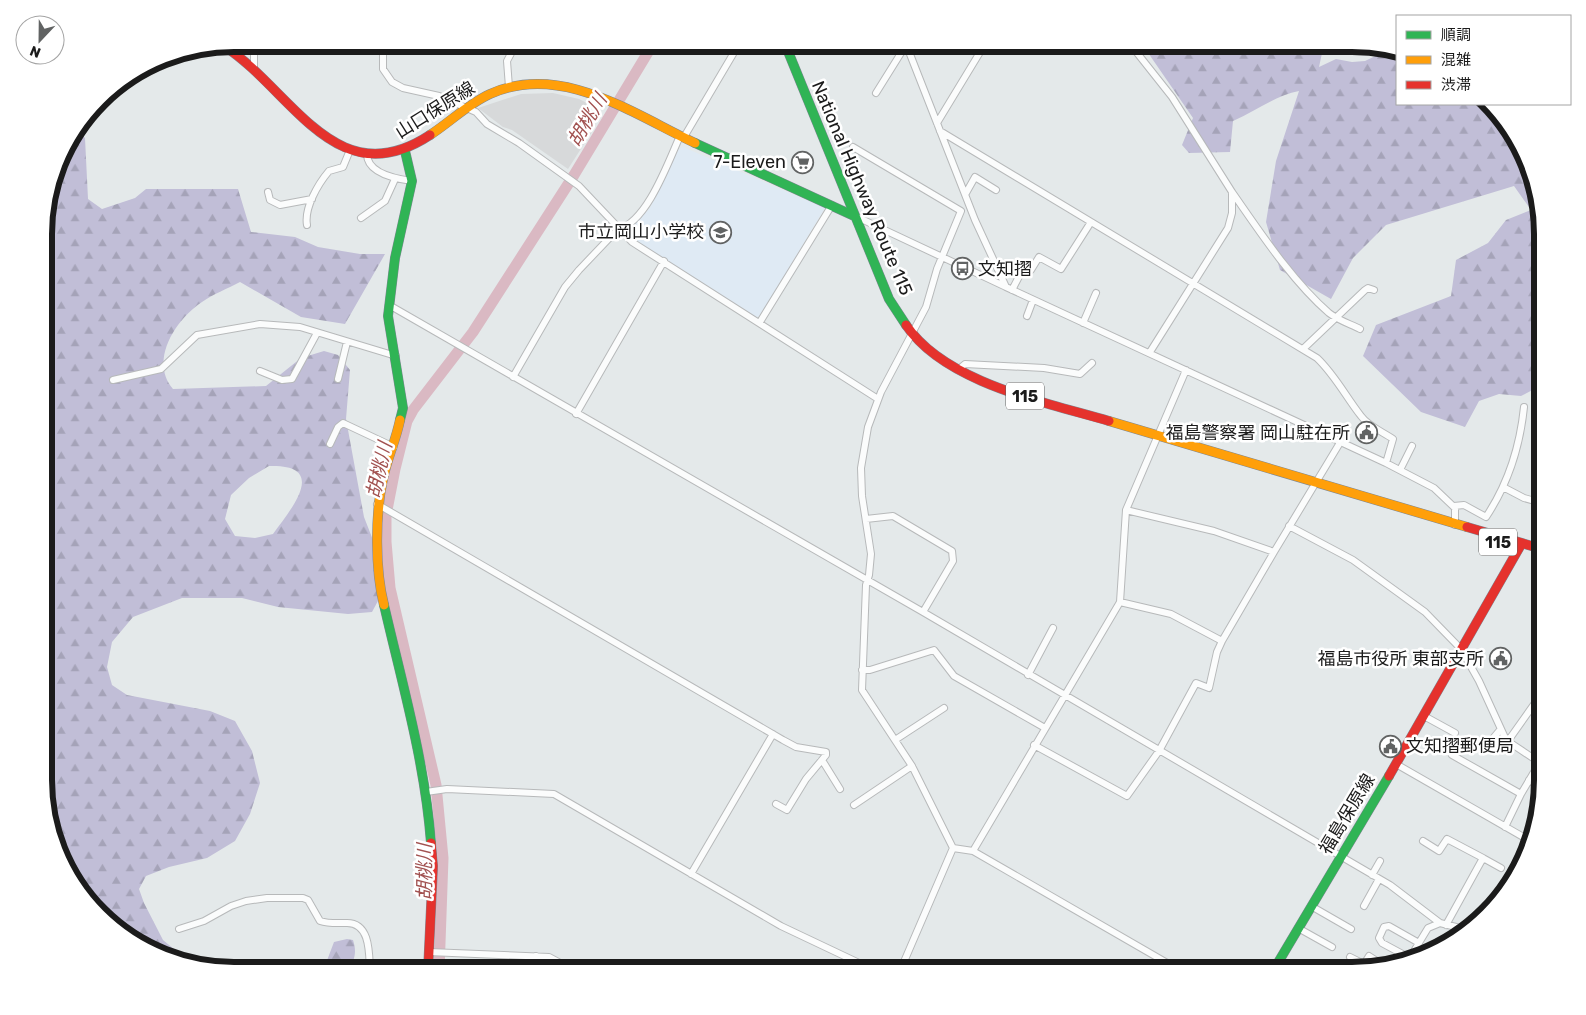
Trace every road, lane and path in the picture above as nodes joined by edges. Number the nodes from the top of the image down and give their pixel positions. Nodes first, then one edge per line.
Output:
1 (232, 52) edge
2 (254, 52) edge
3 (383, 52) edge
4 (512, 52) edge
5 (734, 52) edge
6 (787, 52) edge
7 (901, 52) edge
8 (909, 52) edge
9 (980, 52) edge
10 (1136, 52) edge
11 (254, 68) junction
12 (509, 87) junction
13 (876, 93) dead end
14 (465, 108) junction
15 (937, 123) junction
16 (940, 132) junction
17 (682, 136) junction
18 (853, 147) dead end
19 (350, 150) junction
20 (405, 151) junction
21 (367, 154) junction
22 (395, 178) junction
23 (412, 181) junction
24 (996, 190) dead end
25 (268, 192) dead end
26 (1232, 192) junction
27 (966, 196) junction
28 (312, 199) junction
29 (832, 204) junction
30 (962, 211) junction
31 (854, 216) junction
32 (361, 218) dead end
33 (1090, 222) junction
34 (307, 226) dead end
35 (618, 229) junction
36 (942, 259) junction
37 (664, 261) junction
38 (1194, 283) junction
39 (1009, 289) junction
40 (1374, 290) dead end
41 (1096, 293) dead end
42 (1033, 300) junction
43 (389, 305) junction
44 (1027, 316) dead end
45 (1335, 317) junction
46 (760, 322) junction
47 (1083, 323) junction
48 (1360, 329) dead end
49 (317, 333) junction
50 (913, 335) junction
51 (347, 342) junction
52 (1303, 349) junction
53 (1150, 352) junction
54 (396, 356) junction
55 (1092, 363) dead end
56 (958, 370) junction
57 (1186, 370) junction
58 (260, 371) dead end
59 (513, 377) junction
60 (338, 379) dead end
61 (113, 380) dead end
62 (878, 399) junction
63 (1524, 407) dead end
64 (576, 414) junction
65 (1156, 436) junction
66 (1341, 440) junction
67 (330, 444) dead end
68 (1412, 446) dead end
69 (394, 447) junction
70 (1386, 463) junction
71 (1400, 470) junction
72 (1315, 484) junction
73 (1503, 487) junction
74 (1534, 501) edge
75 (377, 504) junction
76 (1454, 506) junction
77 (1126, 510) junction
78 (866, 519) junction
79 (1289, 526) junction
80 (1455, 526) junction
81 (1520, 547) junction
82 (1534, 548) edge
83 (1274, 552) junction
84 (1534, 553) edge
85 (867, 581) junction
86 (1120, 602) junction
87 (923, 612) junction
88 (1053, 628) dead end
89 (1222, 641) junction
90 (1461, 649) junction
91 (862, 670) junction
92 (1028, 674) junction
93 (1065, 696) junction
94 (1534, 704) edge
95 (944, 708) dead end
96 (1424, 716) junction
97 (1045, 728) junction
98 (1500, 730) junction
99 (1455, 733) dead end
100 (773, 734) junction
101 (895, 740) junction
102 (1508, 741) junction
103 (1489, 742) dead end
104 (1034, 745) junction
105 (1159, 751) junction
106 (1452, 755) dead end
107 (1534, 758) edge
108 (822, 760) junction
109 (1396, 764) junction
110 (912, 766) junction
111 (1534, 772) edge
112 (1529, 780) junction
113 (1534, 783) edge
114 (840, 789) dead end
115 (426, 792) junction
116 (1520, 794) junction
117 (776, 804) dead end
118 (854, 805) dead end
119 (1505, 827) junction
120 (1524, 838) edge
121 (1423, 841) dead end
122 (953, 848) junction
123 (973, 851) junction
124 (1340, 856) junction
125 (1483, 858) junction
126 (1380, 861) dead end
127 (1501, 868) dead end
128 (691, 874) junction
129 (1372, 875) junction
130 (1379, 879) junction
131 (1311, 906) junction
132 (1364, 906) dead end
133 (1443, 924) junction
134 (1298, 928) junction
135 (1459, 928) edge
136 (179, 929) dead end
137 (1351, 929) dead end
138 (1419, 943) junction
139 (1332, 947) dead end
140 (429, 952) junction
141 (1413, 952) edge
142 (1405, 954) edge
143 (536, 956) junction
144 (1350, 957) dead end
145 (1376, 961) edge
146 (370, 962) edge
147 (428, 962) edge
148 (535, 962) edge
149 (558, 962) edge
150 (857, 962) edge
151 (904, 962) edge
152 (1165, 962) edge
153 (1278, 962) edge
154 (1360, 962) edge
155 (1365, 962) edge

1 - 11 main road, 山口保原線
2 - 11 street
3 - 14 street
4 - 12 street
5 - 17 street
6 - 31 main road, National Highway Route 115 / 115
7 - 13 street
8 - 15 street
9 - 15 street
10 - 26 street
11 - 19 main road, 山口保原線
12 - 14 main road, 山口保原線
12 - 17 main road, 山口保原線
14 - 20 main road, 山口保原線
14 - 35 street
15 - 16 street
16 - 27 street
16 - 33 street
17 - 29 main road, 山口保原線
17 - 35 street
18 - 30 street
19 - 21 main road, 山口保原線
19 - 28 street
20 - 21 main road, 山口保原線
20 - 23 main road
21 - 22 street
22 - 23 street
22 - 32 street
23 - 43 main road
24 - 27 street
25 - 28 street
26 - 38 street
26 - 45 street
27 - 30 street
27 - 39 street
28 - 34 street
29 - 31 main road, 山口保原線
29 - 46 street
30 - 36 street
31 - 36 street
31 - 50 main road, National Highway Route 115 / 115
33 - 38 street
33 - 39 street
35 - 37 street
35 - 59 street
36 - 39 street
36 - 50 street
37 - 46 street
37 - 64 street
38 - 52 street
38 - 53 street
39 - 42 street
40 - 45 street
41 - 47 street
42 - 44 street
42 - 47 street
43 - 54 main road
43 - 59 street
45 - 48 street
45 - 52 street
46 - 62 street
47 - 53 street
49 - 51 street
49 - 58 street
49 - 61 street
50 - 56 main road, National Highway Route 115 / 115
50 - 62 street
51 - 54 street
51 - 60 street
52 - 70 street
53 - 57 street
54 - 69 main road
55 - 56 street
56 - 65 main road, National Highway Route 115 / 115
57 - 65 street
57 - 66 street
59 - 64 street
62 - 78 street
63 - 73 street
64 - 85 street
65 - 72 main road, National Highway Route 115 / 115
65 - 77 street
66 - 70 street
66 - 72 street
67 - 69 street
68 - 71 street
69 - 75 main road
70 - 71 street
71 - 76 street
72 - 79 street
72 - 80 main road, National Highway Route 115 / 115
73 - 74 street
73 - 76 street
75 - 100 street
75 - 115 main road
76 - 80 street
77 - 83 street
77 - 86 street
78 - 85 street
78 - 87 street
79 - 83 street
79 - 90 street
80 - 81 main road, National Highway Route 115 / 115
81 - 82 main road, National Highway Route 115 / 115
81 - 84 main road, National Highway Route 115 / 115
81 - 90 main road, 福島保原線
83 - 89 street
85 - 87 street
85 - 91 street
86 - 89 street
86 - 93 street
87 - 92 street
88 - 92 street
89 - 105 street
90 - 96 main road, 福島保原線
90 - 98 street
91 - 97 street
91 - 101 street
92 - 93 street
93 - 97 street
93 - 105 street
94 - 102 street
95 - 101 street
96 - 99 street
96 - 109 main road, 福島保原線
97 - 104 street
98 - 102 street
98 - 103 street
100 - 108 street
100 - 128 street
101 - 110 street
102 - 107 street
104 - 105 street
104 - 123 street
105 - 124 street
106 - 116 street
108 - 114 street
108 - 117 street
109 - 119 street
109 - 124 main road, 福島保原線
110 - 118 street
110 - 122 street
111 - 112 street
112 - 113 street
112 - 116 street
115 - 128 street
115 - 140 main road
116 - 119 street
119 - 120 street
121 - 125 street
122 - 123 street
122 - 151 street
123 - 152 street
124 - 129 street
124 - 131 main road, 福島保原線
125 - 127 street
125 - 133 street
126 - 129 street
128 - 150 street
129 - 130 street
130 - 132 street
130 - 133 street
131 - 134 main road, 福島保原線
131 - 137 street
133 - 135 street
133 - 138 street
134 - 139 street
134 - 153 main road, 福島保原線
136 - 146 street
138 - 141 street
138 - 142 street
140 - 143 street
140 - 147 main road
143 - 148 street
143 - 149 street
144 - 154 street
145 - 155 street

